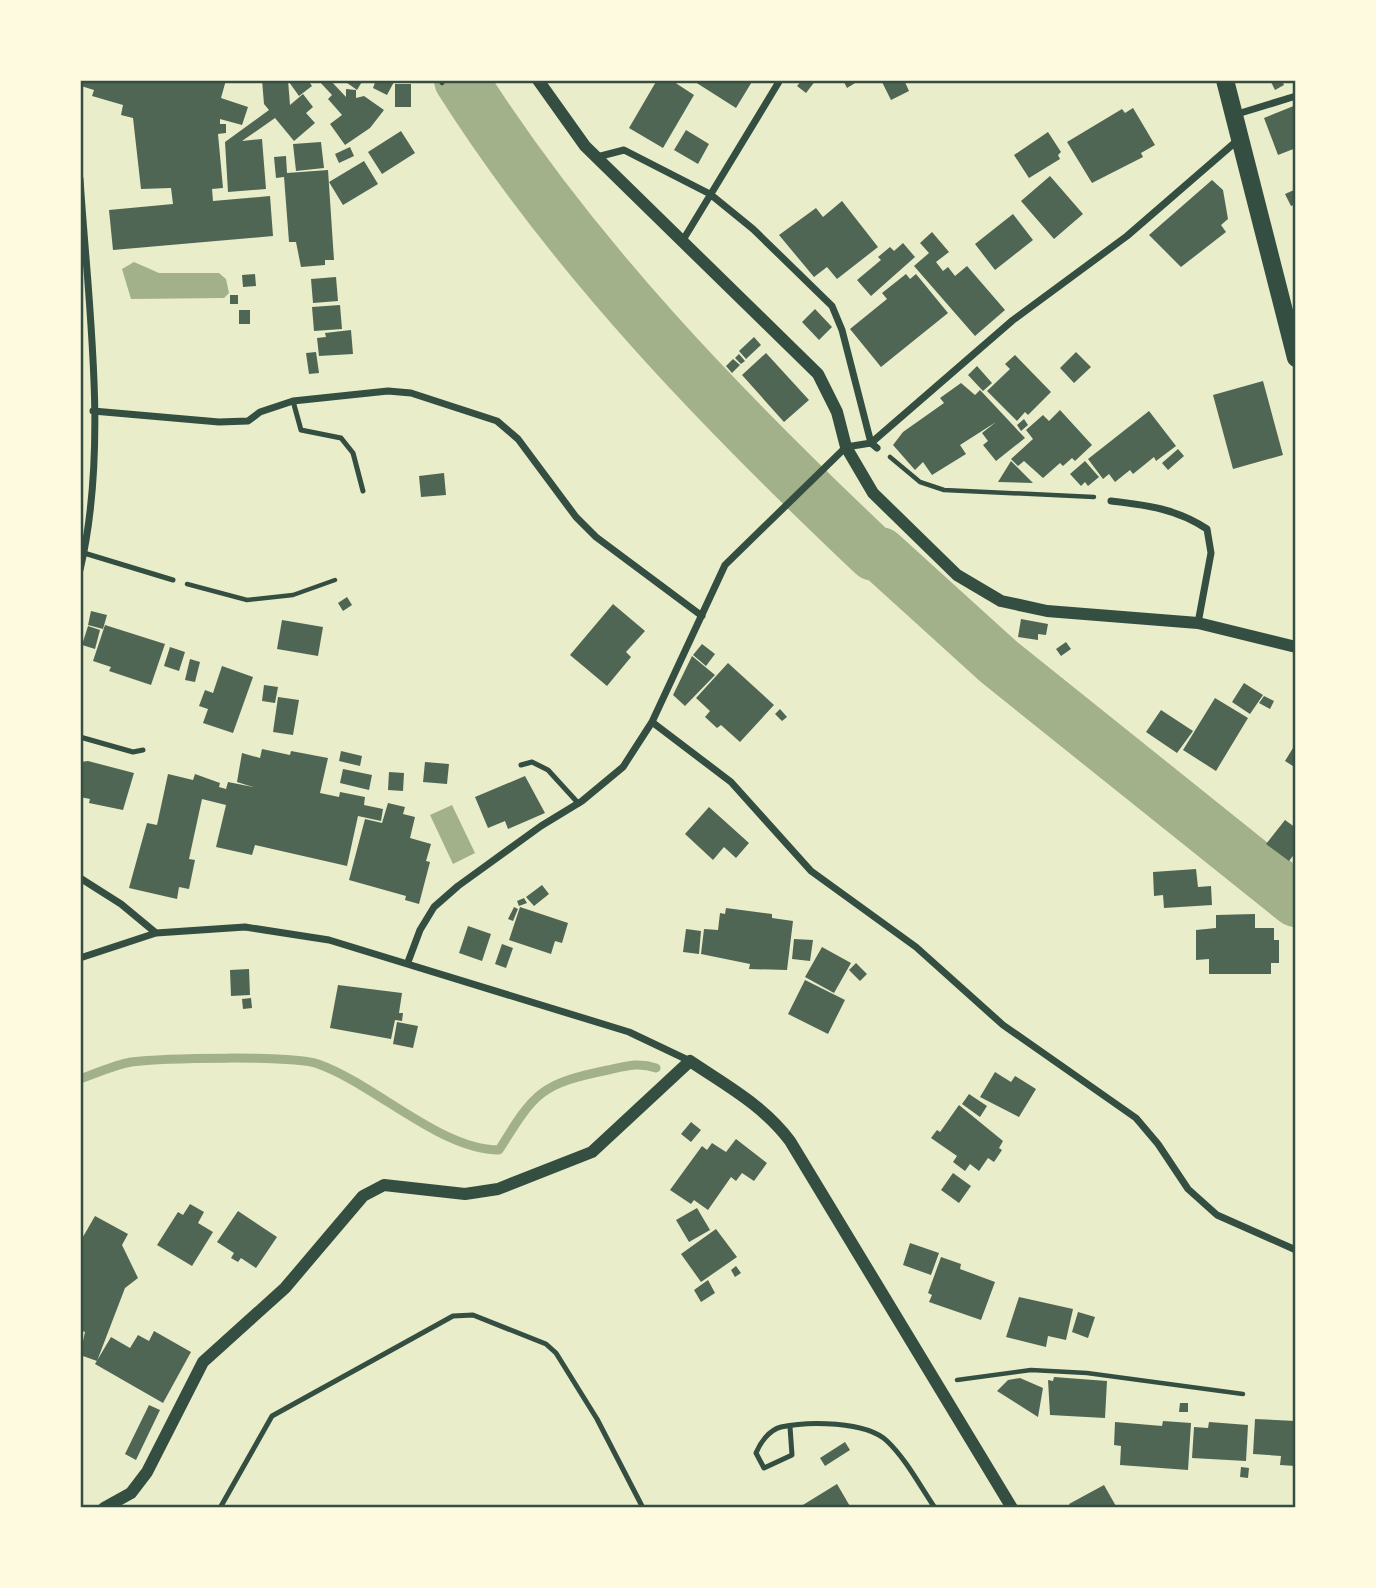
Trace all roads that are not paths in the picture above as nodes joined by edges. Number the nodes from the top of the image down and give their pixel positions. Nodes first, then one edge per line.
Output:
1 (538, 80) edge
2 (780, 80) edge
3 (1224, 80) edge
4 (1296, 96) edge
5 (1233, 116) junction
6 (1239, 139) junction
7 (597, 157) junction
8 (80, 179) edge
9 (710, 194) junction
10 (683, 240) junction
11 (1296, 358) edge
12 (293, 401) junction
13 (93, 411) junction
14 (874, 445) junction
15 (846, 447) junction
16 (363, 491) dead end
17 (1111, 501) road end
18 (84, 553) junction
19 (80, 570) edge
20 (173, 580) road end
21 (702, 616) junction
22 (1198, 623) junction
23 (1296, 646) edge
24 (652, 722) junction
25 (80, 737) edge
26 (143, 750) dead end
27 (521, 765) dead end
28 (579, 804) junction
29 (80, 878) edge
30 (156, 933) junction
31 (80, 957) edge
32 (408, 962) junction
33 (690, 1061) junction
34 (1296, 1250) edge
35 (790, 1427) junction
36 (104, 1507) edge
37 (220, 1507) edge
38 (643, 1507) edge
39 (935, 1507) edge
40 (1012, 1507) edge

1 - 7 street
2 - 9 street
3 - 5 main road
4 - 5 street
5 - 6 main road
6 - 11 main road
6 - 14 street
7 - 9 street
7 - 10 street
8 - 13 street
9 - 10 street
9 - 14 street
10 - 15 street
12 - 13 street
12 - 16 lane
12 - 21 street
13 - 18 street
14 - 15 street
15 - 21 street
15 - 22 street
17 - 22 street
18 - 19 street
18 - 20 lane
21 - 24 street
22 - 23 street
24 - 28 street
24 - 34 street
25 - 26 lane
27 - 28 lane
28 - 32 street
29 - 30 street
30 - 31 street
30 - 32 street
32 - 33 street
33 - 36 street
33 - 40 street
35 - 35 lane
35 - 39 lane
37 - 38 lane

